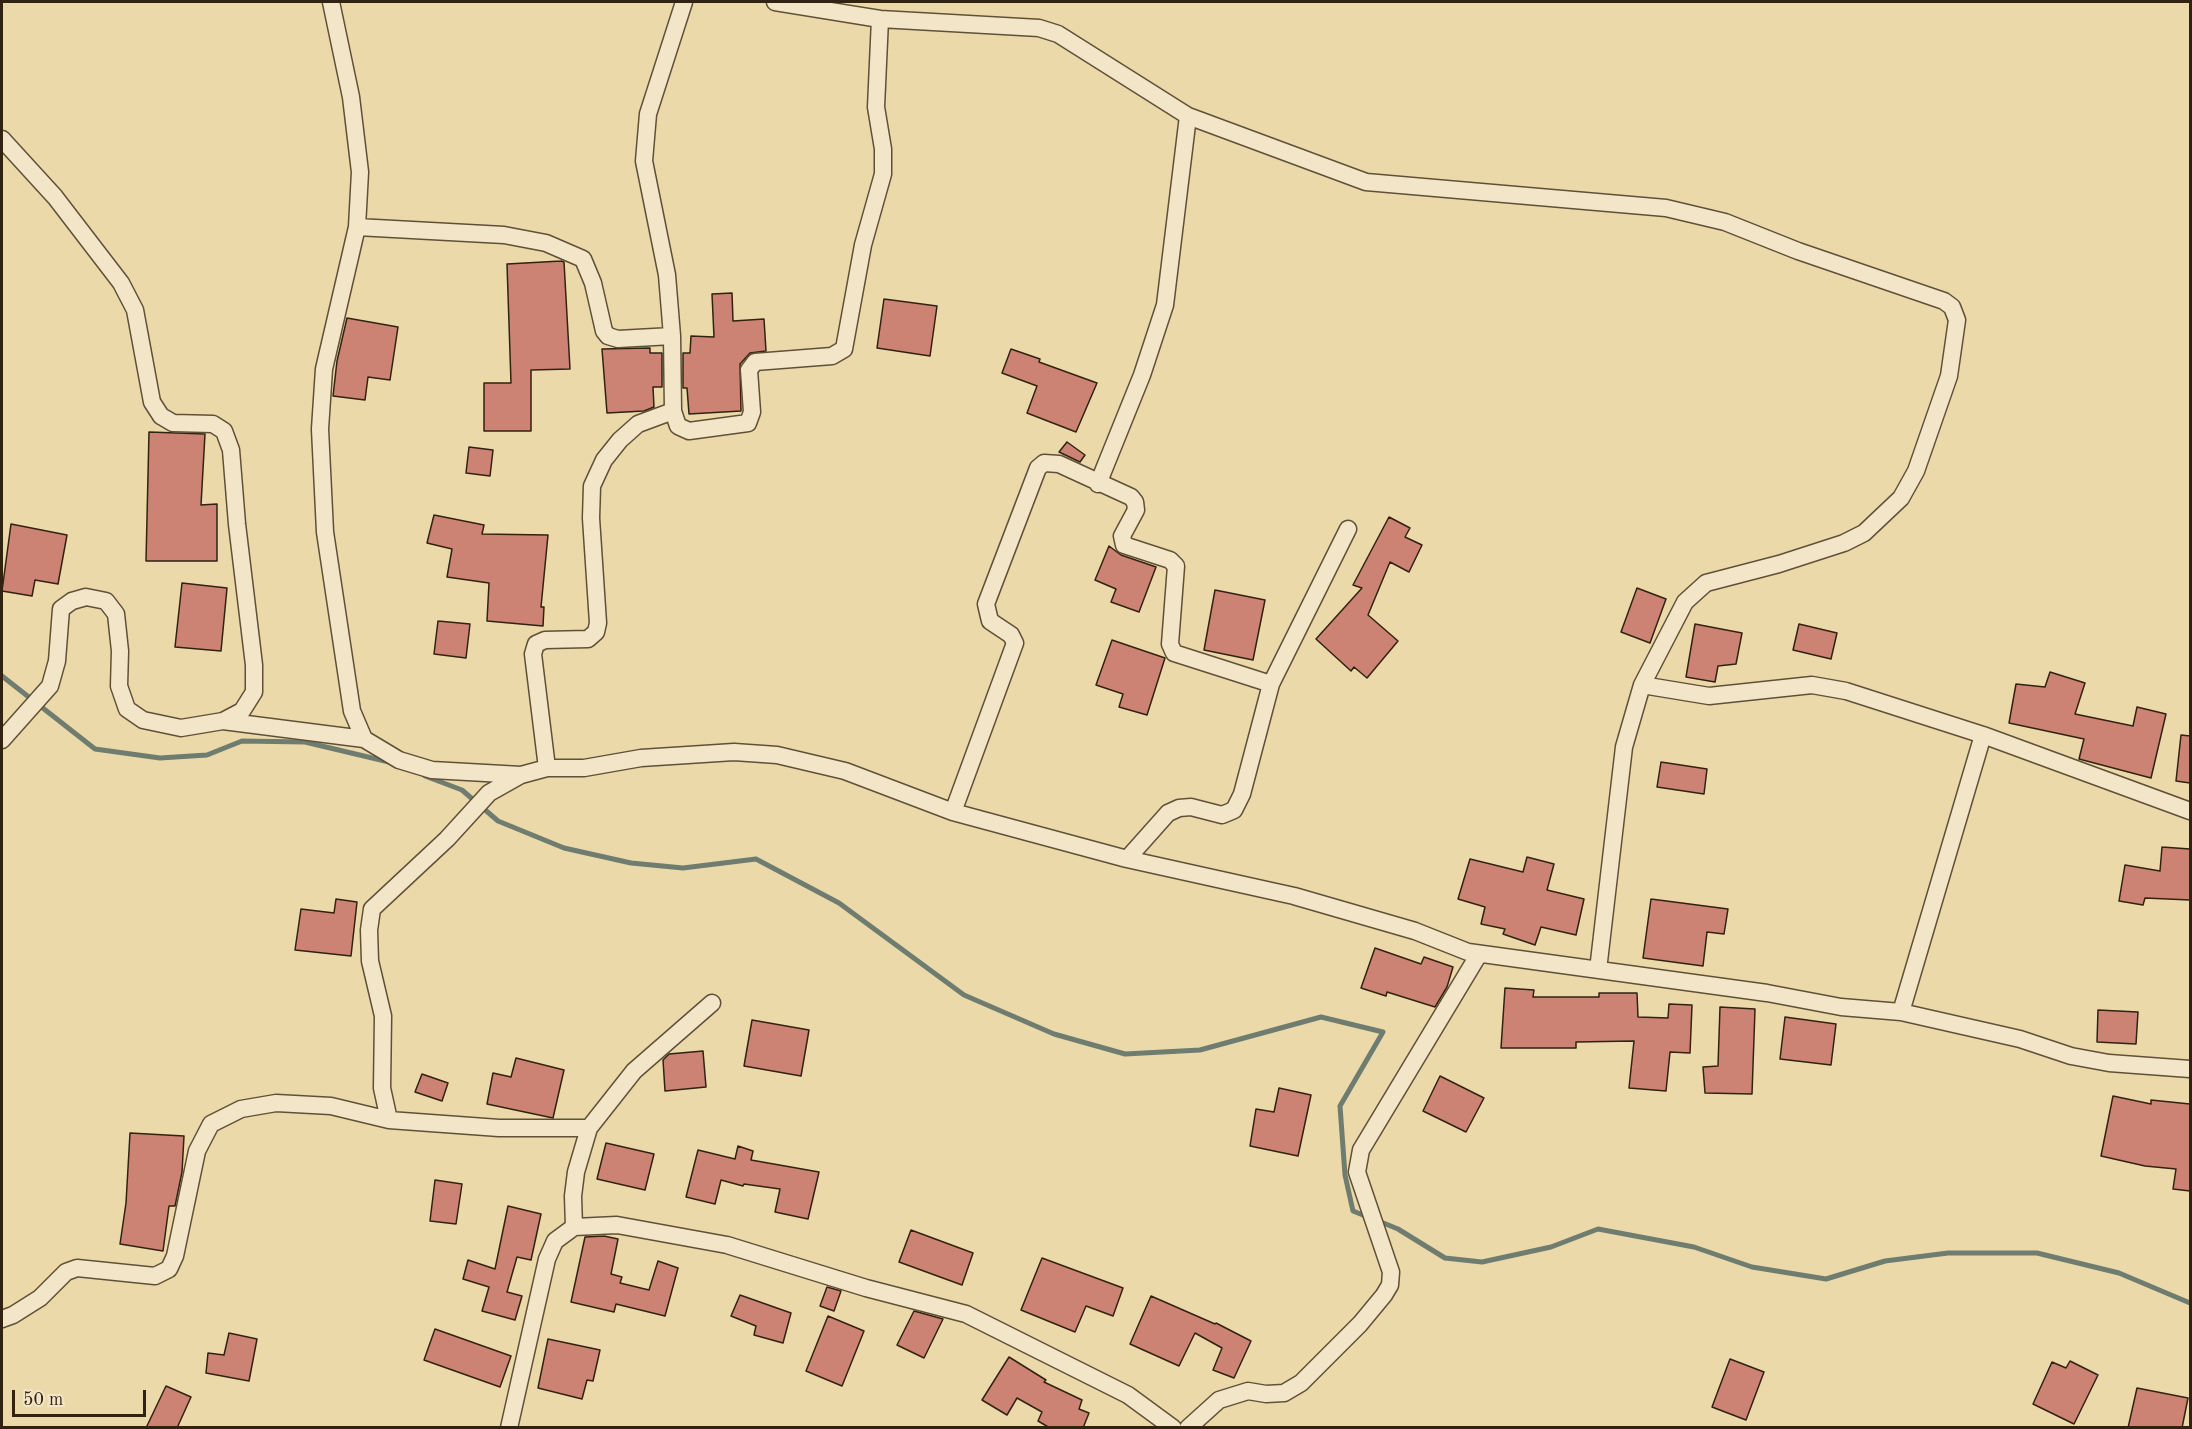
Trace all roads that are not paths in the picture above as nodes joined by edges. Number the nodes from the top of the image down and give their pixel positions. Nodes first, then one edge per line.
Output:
1 (331, 2) edge
2 (684, 2) edge
3 (775, 2) edge
4 (880, 19) junction
5 (1188, 116) junction
6 (2, 139) edge
7 (357, 227) junction
8 (672, 336) junction
9 (673, 411) junction
10 (1098, 484) junction
11 (1348, 529) dead end
12 (1271, 684) junction
13 (1642, 685) junction
14 (223, 721) junction
15 (1983, 735) junction
16 (4, 736) edge
17 (364, 739) junction
18 (547, 768) junction
19 (521, 775) junction
20 (953, 812) junction
21 (2190, 812) edge
22 (1127, 858) junction
23 (1479, 954) junction
24 (1598, 970) junction
25 (712, 1003) dead end
26 (1900, 1012) junction
27 (2190, 1069) edge
28 (389, 1120) junction
29 (589, 1128) junction
30 (574, 1227) junction
31 (2, 1318) edge
32 (509, 1428) edge
33 (1173, 1428) edge
34 (1188, 1428) edge

1 - 7 street
2 - 8 street
3 - 4 street
4 - 5 street
4 - 9 street
5 - 10 street
5 - 13 street
6 - 14 street
7 - 8 street
7 - 17 street
8 - 9 street
9 - 18 street
10 - 12 street
10 - 20 street
11 - 12 street
12 - 22 street
13 - 15 street
13 - 24 street
14 - 16 street
14 - 17 street
15 - 21 street
15 - 26 street
17 - 19 street
18 - 19 street
18 - 20 street
19 - 28 street
20 - 22 street
22 - 23 street
23 - 24 street
23 - 34 street
24 - 26 street
25 - 29 street
26 - 27 street
28 - 29 street
28 - 31 street
29 - 30 street
30 - 32 street
30 - 33 street

